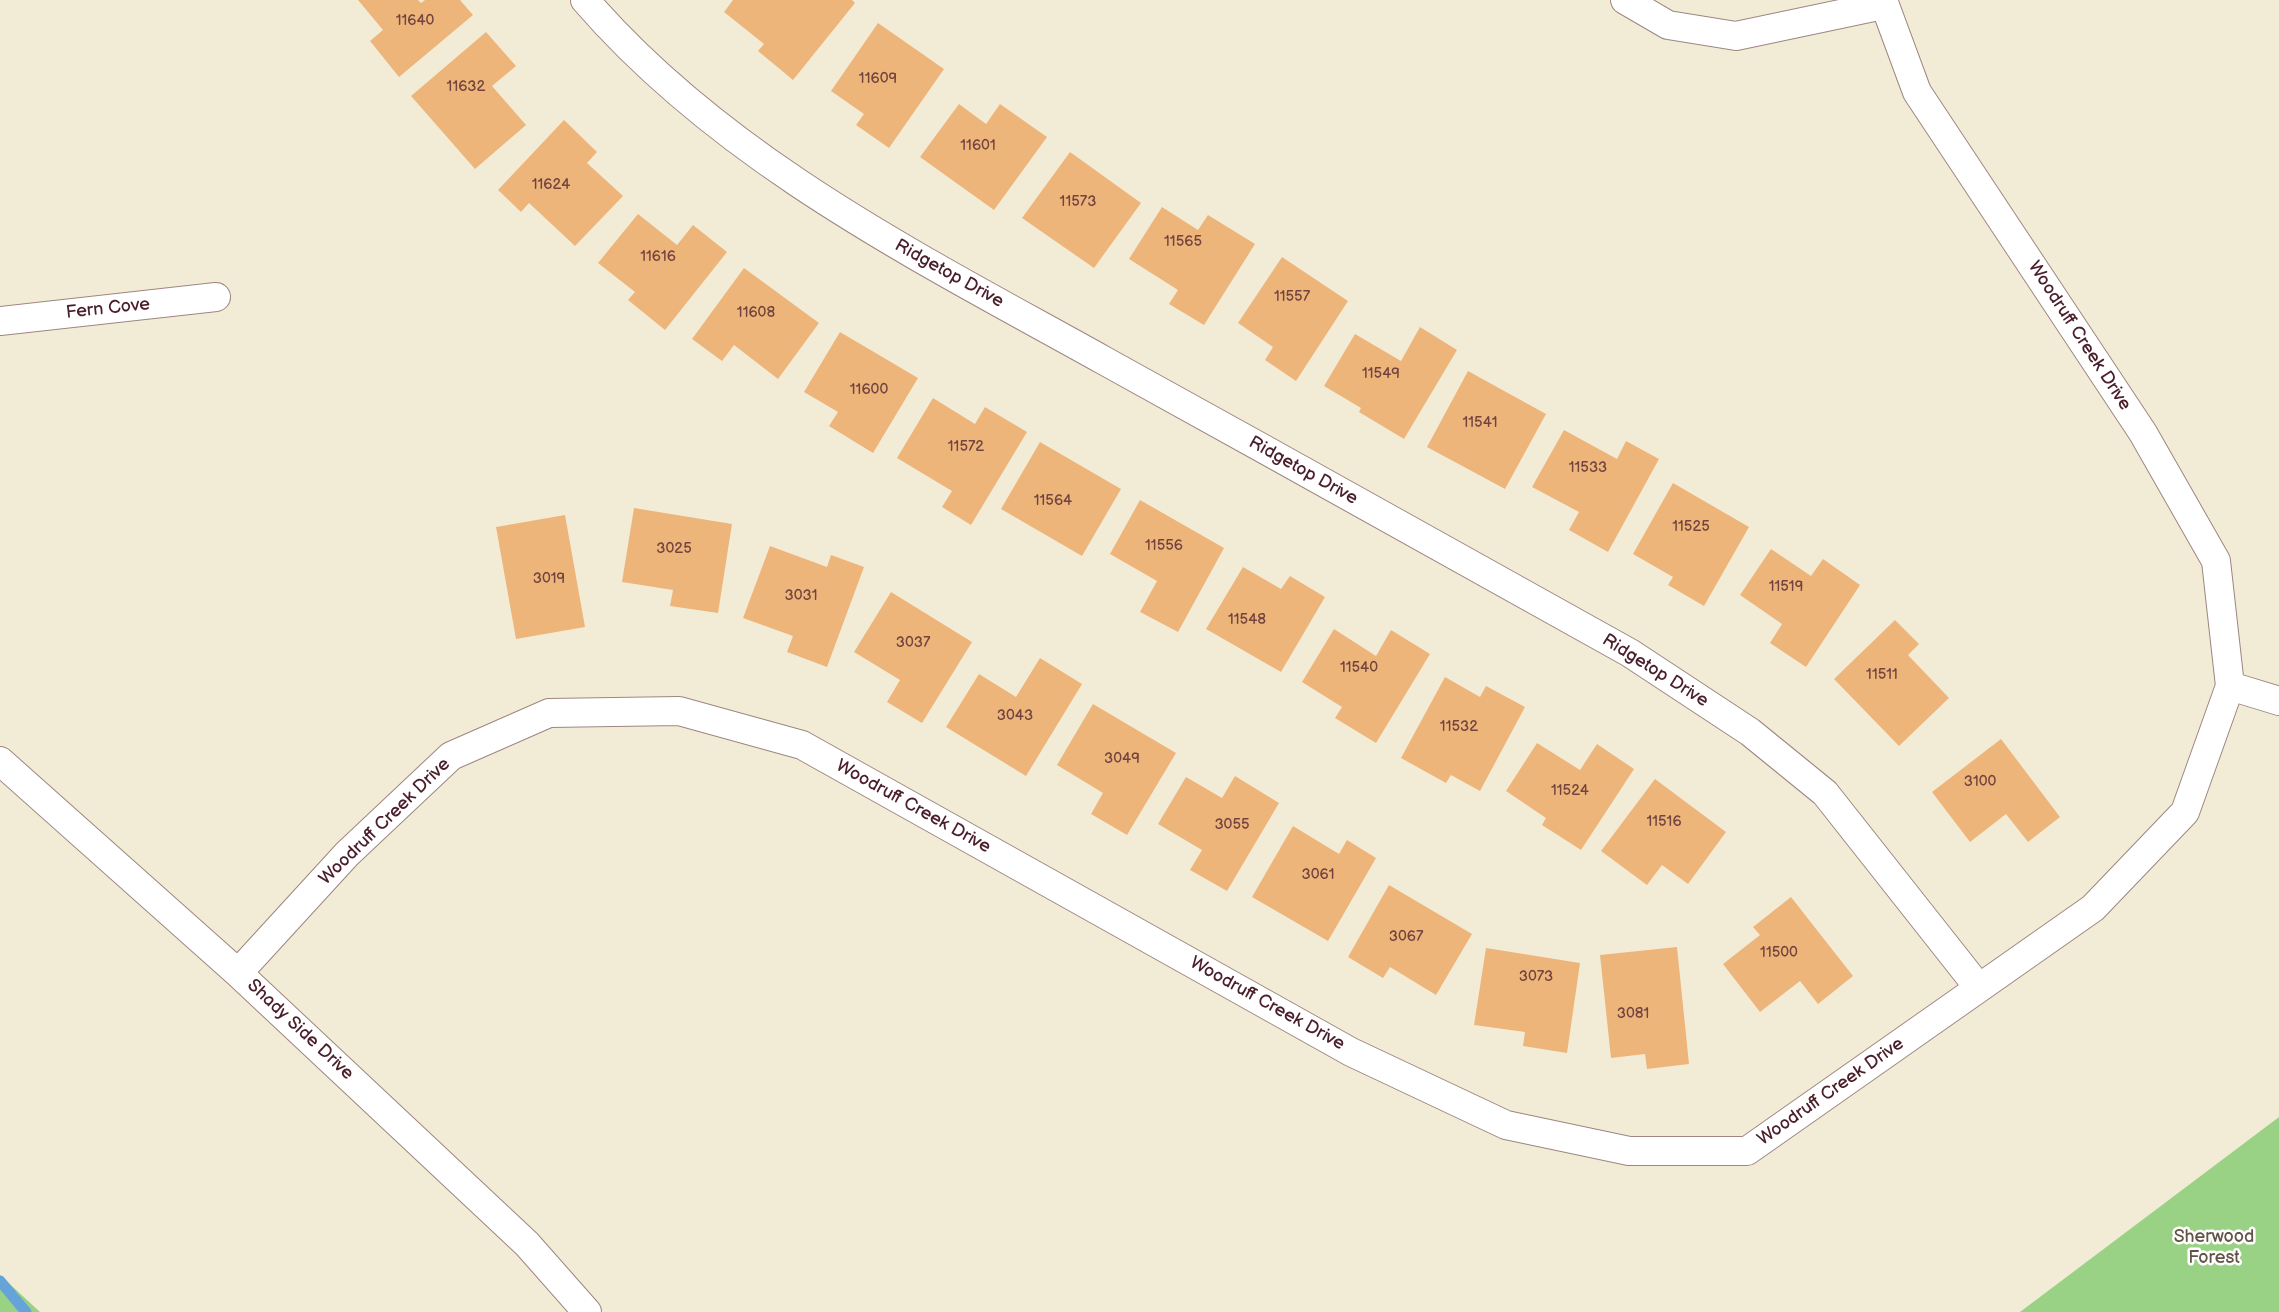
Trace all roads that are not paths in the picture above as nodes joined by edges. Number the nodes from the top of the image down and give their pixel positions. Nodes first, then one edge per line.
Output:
1 (585, 0) edge
2 (1625, 0) edge
3 (1883, 3) edge
4 (216, 297) dead end
5 (0, 321) edge
6 (2230, 686) junction
7 (2279, 701) edge
8 (0, 761) edge
9 (238, 972) junction
10 (1979, 988) junction
11 (587, 1312) edge

1 - 10 street, Ridgetop Drive
2 - 3 street
3 - 6 street, Woodruff Creek Drive
4 - 5 street, Fern Cove
6 - 7 street
6 - 10 street, Woodruff Creek Drive
8 - 9 street, Shady Side Drive
9 - 10 street, Woodruff Creek Drive
9 - 11 street, Shady Side Drive

